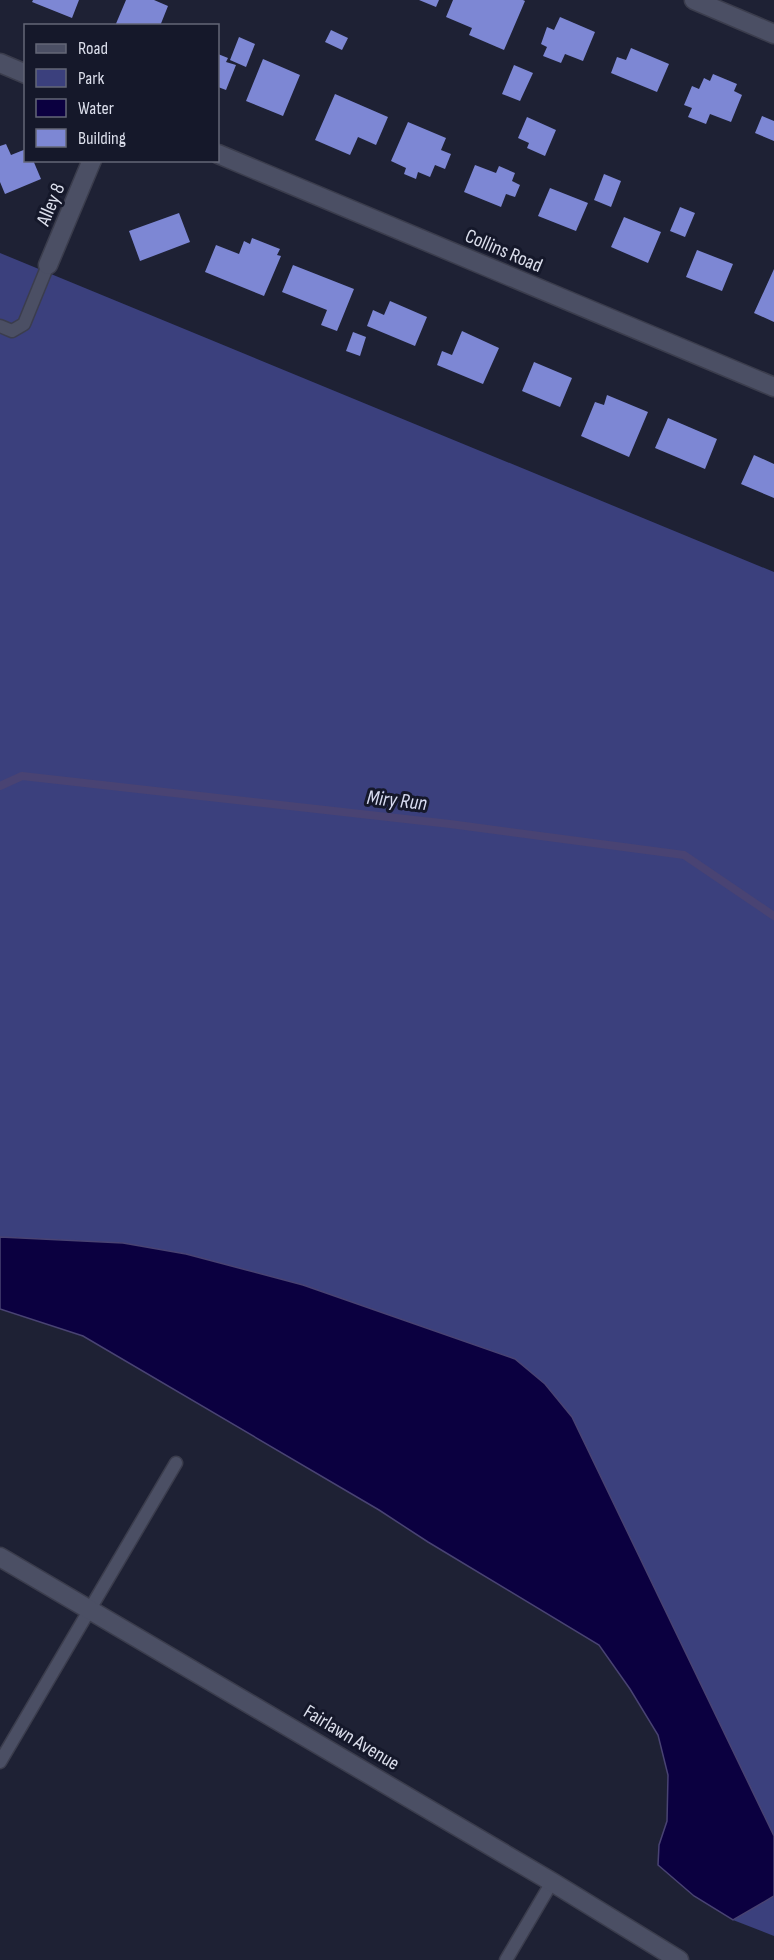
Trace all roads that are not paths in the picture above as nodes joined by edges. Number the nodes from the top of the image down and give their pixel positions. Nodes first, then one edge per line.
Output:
1 (694, 0) edge
2 (774, 34) edge
3 (0, 63) edge
4 (24, 73) edge
5 (219, 154) edge
6 (91, 162) edge
7 (48, 265) joint
8 (0, 326) edge
9 (774, 387) edge
10 (176, 1463) dead end
11 (0, 1557) edge
12 (90, 1609) junction
13 (0, 1762) edge
14 (552, 1882) junction
15 (506, 1960) edge
16 (679, 1960) edge

1 - 2 street
3 - 4 street
5 - 9 street, Collins Road
6 - 7 street, Alley 8
7 - 8 lane
10 - 12 lane
11 - 12 street, Fairlawn Avenue
12 - 13 lane
12 - 14 street, Fairlawn Avenue
14 - 15 lane
14 - 16 street, Fairlawn Avenue

